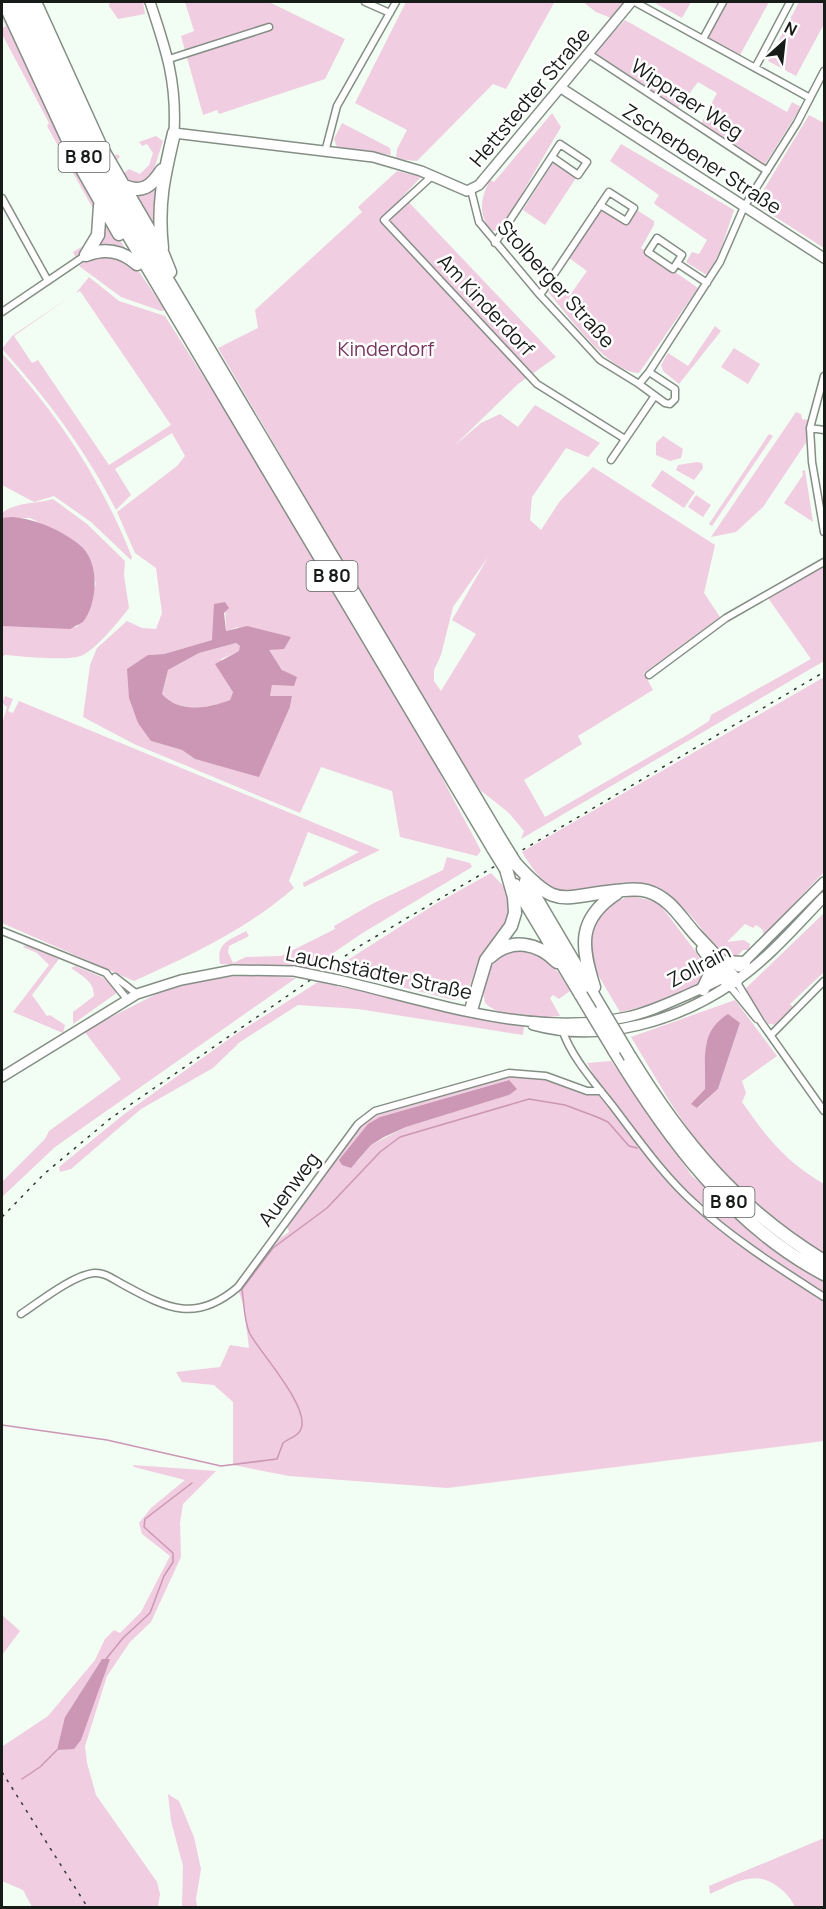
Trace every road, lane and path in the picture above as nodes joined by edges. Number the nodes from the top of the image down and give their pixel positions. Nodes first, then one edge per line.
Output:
1 (4, 2) edge
2 (14, 2) edge
3 (25, 2) edge
4 (35, 2) edge
5 (150, 2) edge
6 (365, 2) edge
7 (396, 2) edge
8 (633, 2) edge
9 (723, 2) edge
10 (790, 2) edge
11 (390, 13) junction
12 (269, 27) dead end
13 (703, 39) junction
14 (589, 54) junction
15 (170, 59) junction
16 (755, 68) junction
17 (825, 71) edge
18 (561, 88) junction
19 (810, 98) junction
20 (174, 133) junction
21 (325, 152) junction
22 (552, 157) junction
23 (164, 167) junction
24 (767, 171) junction
25 (432, 176) junction
26 (122, 185) junction
27 (471, 190) junction
28 (2, 198) edge
29 (98, 200) junction
30 (600, 205) junction
31 (744, 207) junction
32 (495, 243) junction
33 (162, 252) junction
34 (86, 255) junction
35 (825, 258) edge
36 (677, 263) junction
37 (137, 264) junction
38 (48, 280) junction
39 (707, 283) junction
40 (540, 295) junction
41 (169, 304) junction
42 (2, 312) edge
43 (187, 312) junction
44 (650, 372) junction
45 (825, 376) edge
46 (639, 384) junction
47 (654, 397) junction
48 (810, 428) junction
49 (825, 430) edge
50 (625, 439) junction
51 (611, 460) dead end
52 (825, 532) edge
53 (825, 562) edge
54 (649, 675) dead end
55 (498, 845) junction
56 (510, 866) junction
57 (825, 882) edge
58 (620, 890) junction
59 (825, 897) edge
60 (2, 931) edge
61 (486, 960) junction
62 (744, 963) junction
63 (718, 964) junction
64 (567, 971) junction
65 (106, 972) junction
66 (729, 979) junction
67 (824, 982) edge
68 (703, 988) junction
69 (137, 994) junction
70 (127, 999) junction
71 (599, 1003) junction
72 (471, 1010) junction
73 (562, 1027) junction
74 (586, 1032) junction
75 (771, 1035) junction
76 (572, 1049) junction
77 (2, 1077) edge
78 (601, 1091) junction
79 (825, 1111) edge
80 (825, 1261) edge
81 (825, 1274) edge
82 (825, 1297) edge
83 (21, 1314) dead end

1 - 29 highway
2 - 41 highway, B 80
3 - 43 highway, B 80
4 - 26 highway
5 - 15 main road
6 - 11 street
7 - 11 street
8 - 13 street
8 - 14 main road, Hettstedter Straße
9 - 13 street
10 - 16 street
11 - 21 street
12 - 15 street
13 - 16 street
14 - 18 main road, Hettstedter Straße
14 - 24 street, Wippraer Weg
15 - 20 main road
16 - 19 street
17 - 19 street
18 - 27 main road, Hettstedter Straße
18 - 31 main road, Zscherbener Straße
19 - 24 street
20 - 21 main road, Hettstedter Straße
20 - 23 highway
21 - 25 main road, Hettstedter Straße
22 - 22 street
22 - 32 street
23 - 26 highway
23 - 33 highway
24 - 31 street
25 - 27 main road, Hettstedter Straße
25 - 50 street, Am Kinderdorf
26 - 33 highway
27 - 32 street, Stolberger Straße
28 - 38 street
29 - 34 highway
29 - 37 highway
30 - 30 street
30 - 40 street
31 - 35 main road, Zscherbener Straße
31 - 39 street
32 - 40 street, Stolberger Straße
33 - 43 highway
34 - 37 highway
34 - 38 street
36 - 36 street
36 - 39 street
37 - 41 highway
38 - 42 street
39 - 44 street
40 - 46 street, Stolberger Straße
41 - 55 highway, B 80
43 - 55 highway, B 80
44 - 46 street
44 - 47 street
45 - 48 street
46 - 47 street, Stolberger Straße
47 - 50 street
48 - 49 street
48 - 52 street
50 - 51 street
53 - 54 street
55 - 56 highway, B 80, bridge
56 - 58 highway
56 - 61 highway
56 - 64 highway, B 80
56 - 71 highway, B 80
57 - 62 main road, Zollrain
58 - 63 highway
58 - 71 highway
59 - 66 main road, Zollrain
60 - 65 street
61 - 64 highway
61 - 72 highway
62 - 63 highway
62 - 66 main road, Zollrain
63 - 66 highway
63 - 68 highway
64 - 81 highway, B 80, bridge
65 - 69 street
65 - 70 street
66 - 68 main road, Zollrain
66 - 74 main road, Zollrain
66 - 75 street
67 - 75 street
68 - 73 main road, Zollrain
69 - 70 main road, Lauchstädter Straße
69 - 72 main road, Lauchstädter Straße, bridge
70 - 77 main road, Lauchstädter Straße
71 - 80 highway, B 80, bridge
72 - 73 main road, Lauchstädter Straße
73 - 74 main road, Zollrain
73 - 76 street
74 - 76 street
75 - 79 street
76 - 78 street
78 - 82 street
78 - 83 street, Auenweg

